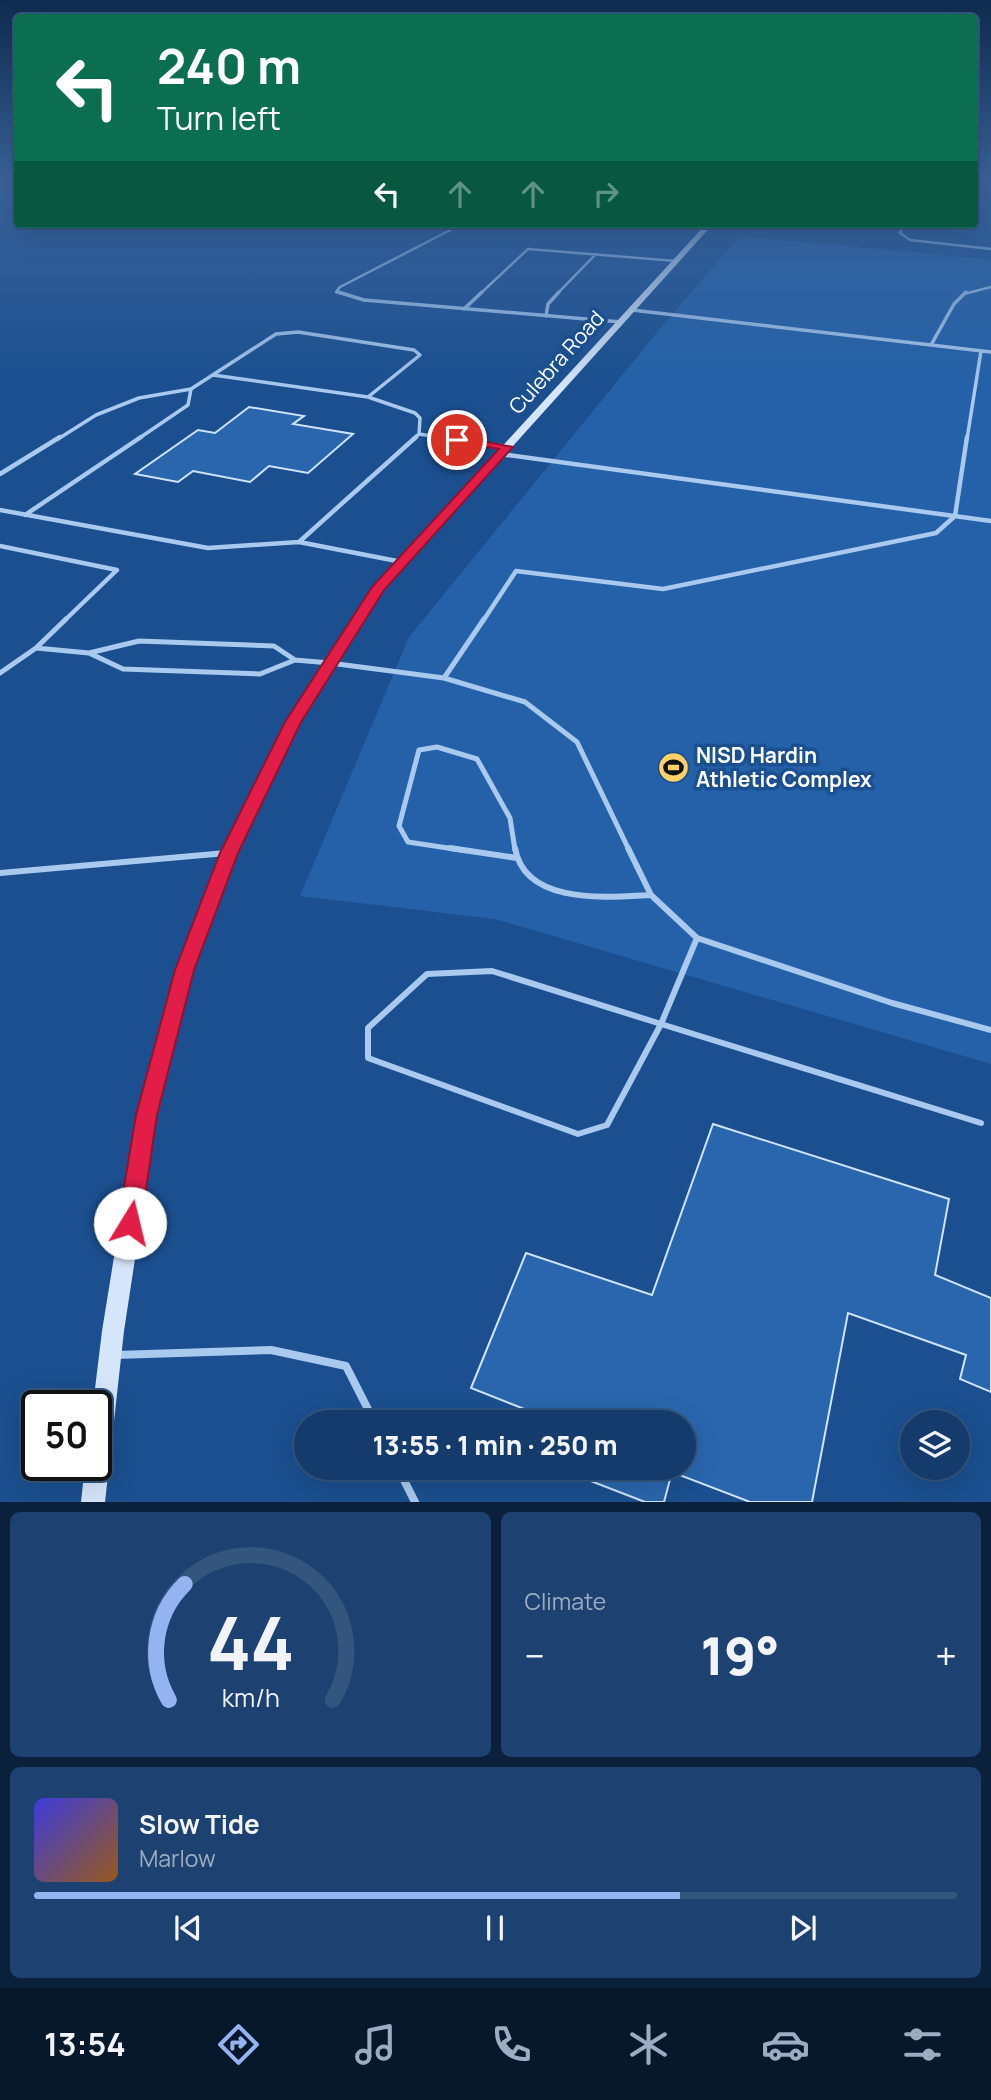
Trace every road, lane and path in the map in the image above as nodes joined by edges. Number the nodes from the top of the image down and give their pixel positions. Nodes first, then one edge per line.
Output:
1 (416, 249) edge
2 (528, 249) edge
3 (530, 249) edge
4 (687, 249) edge
5 (596, 253) junction
6 (676, 261) junction
7 (991, 287) edge
8 (464, 309) junction
9 (632, 310) junction
10 (546, 316) junction
11 (621, 323) junction
12 (931, 345) junction
13 (981, 351) junction
14 (991, 352) edge
15 (213, 375) junction
16 (191, 389) junction
17 (368, 397) junction
18 (418, 434) junction
19 (504, 450) junction
20 (0, 474) edge
21 (0, 510) edge
22 (25, 515) junction
23 (955, 516) junction
24 (991, 521) edge
25 (299, 542) junction
26 (0, 546) edge
27 (402, 562) junction
28 (36, 648) junction
29 (89, 653) junction
30 (295, 660) junction
31 (330, 663) junction
32 (0, 673) edge
33 (444, 678) junction
34 (229, 853) junction
35 (517, 858) junction
36 (0, 873) edge
37 (651, 895) junction
38 (697, 938) junction
39 (659, 1024) junction
40 (991, 1030) edge
41 (981, 1123) dead end
42 (110, 1355) junction
43 (368, 1410) edge
44 (404, 1480) edge
45 (93, 1502) edge
46 (415, 1502) edge

1 - 8 lane
2 - 8 lane
3 - 5 lane
4 - 6 main road, Culebra Road
5 - 6 lane
5 - 10 lane
6 - 9 main road, Culebra Road
7 - 12 lane
8 - 10 lane
9 - 11 main road, Culebra Road
9 - 12 lane
10 - 11 lane
11 - 19 main road, Culebra Road
12 - 13 lane
13 - 14 lane
13 - 23 lane
15 - 16 lane
15 - 17 lane
15 - 17 lane
16 - 20 lane
16 - 22 lane
17 - 18 lane
18 - 19 lane
18 - 25 lane
19 - 23 lane
19 - 27 main road, Culebra Road
21 - 22 lane
22 - 25 lane
23 - 24 lane
23 - 33 lane
25 - 27 lane
26 - 28 lane
27 - 31 main road, Culebra Road
28 - 29 lane
28 - 32 lane
29 - 30 lane
29 - 30 lane
30 - 31 lane
31 - 33 lane
31 - 34 main road, Culebra Road
33 - 37 lane
34 - 36 lane
34 - 42 main road, Culebra Road
35 - 35 lane
35 - 37 lane
37 - 38 lane
38 - 39 lane
38 - 40 lane
39 - 39 lane
39 - 41 lane
42 - 43 lane
42 - 45 main road, Culebra Road
44 - 46 lane

